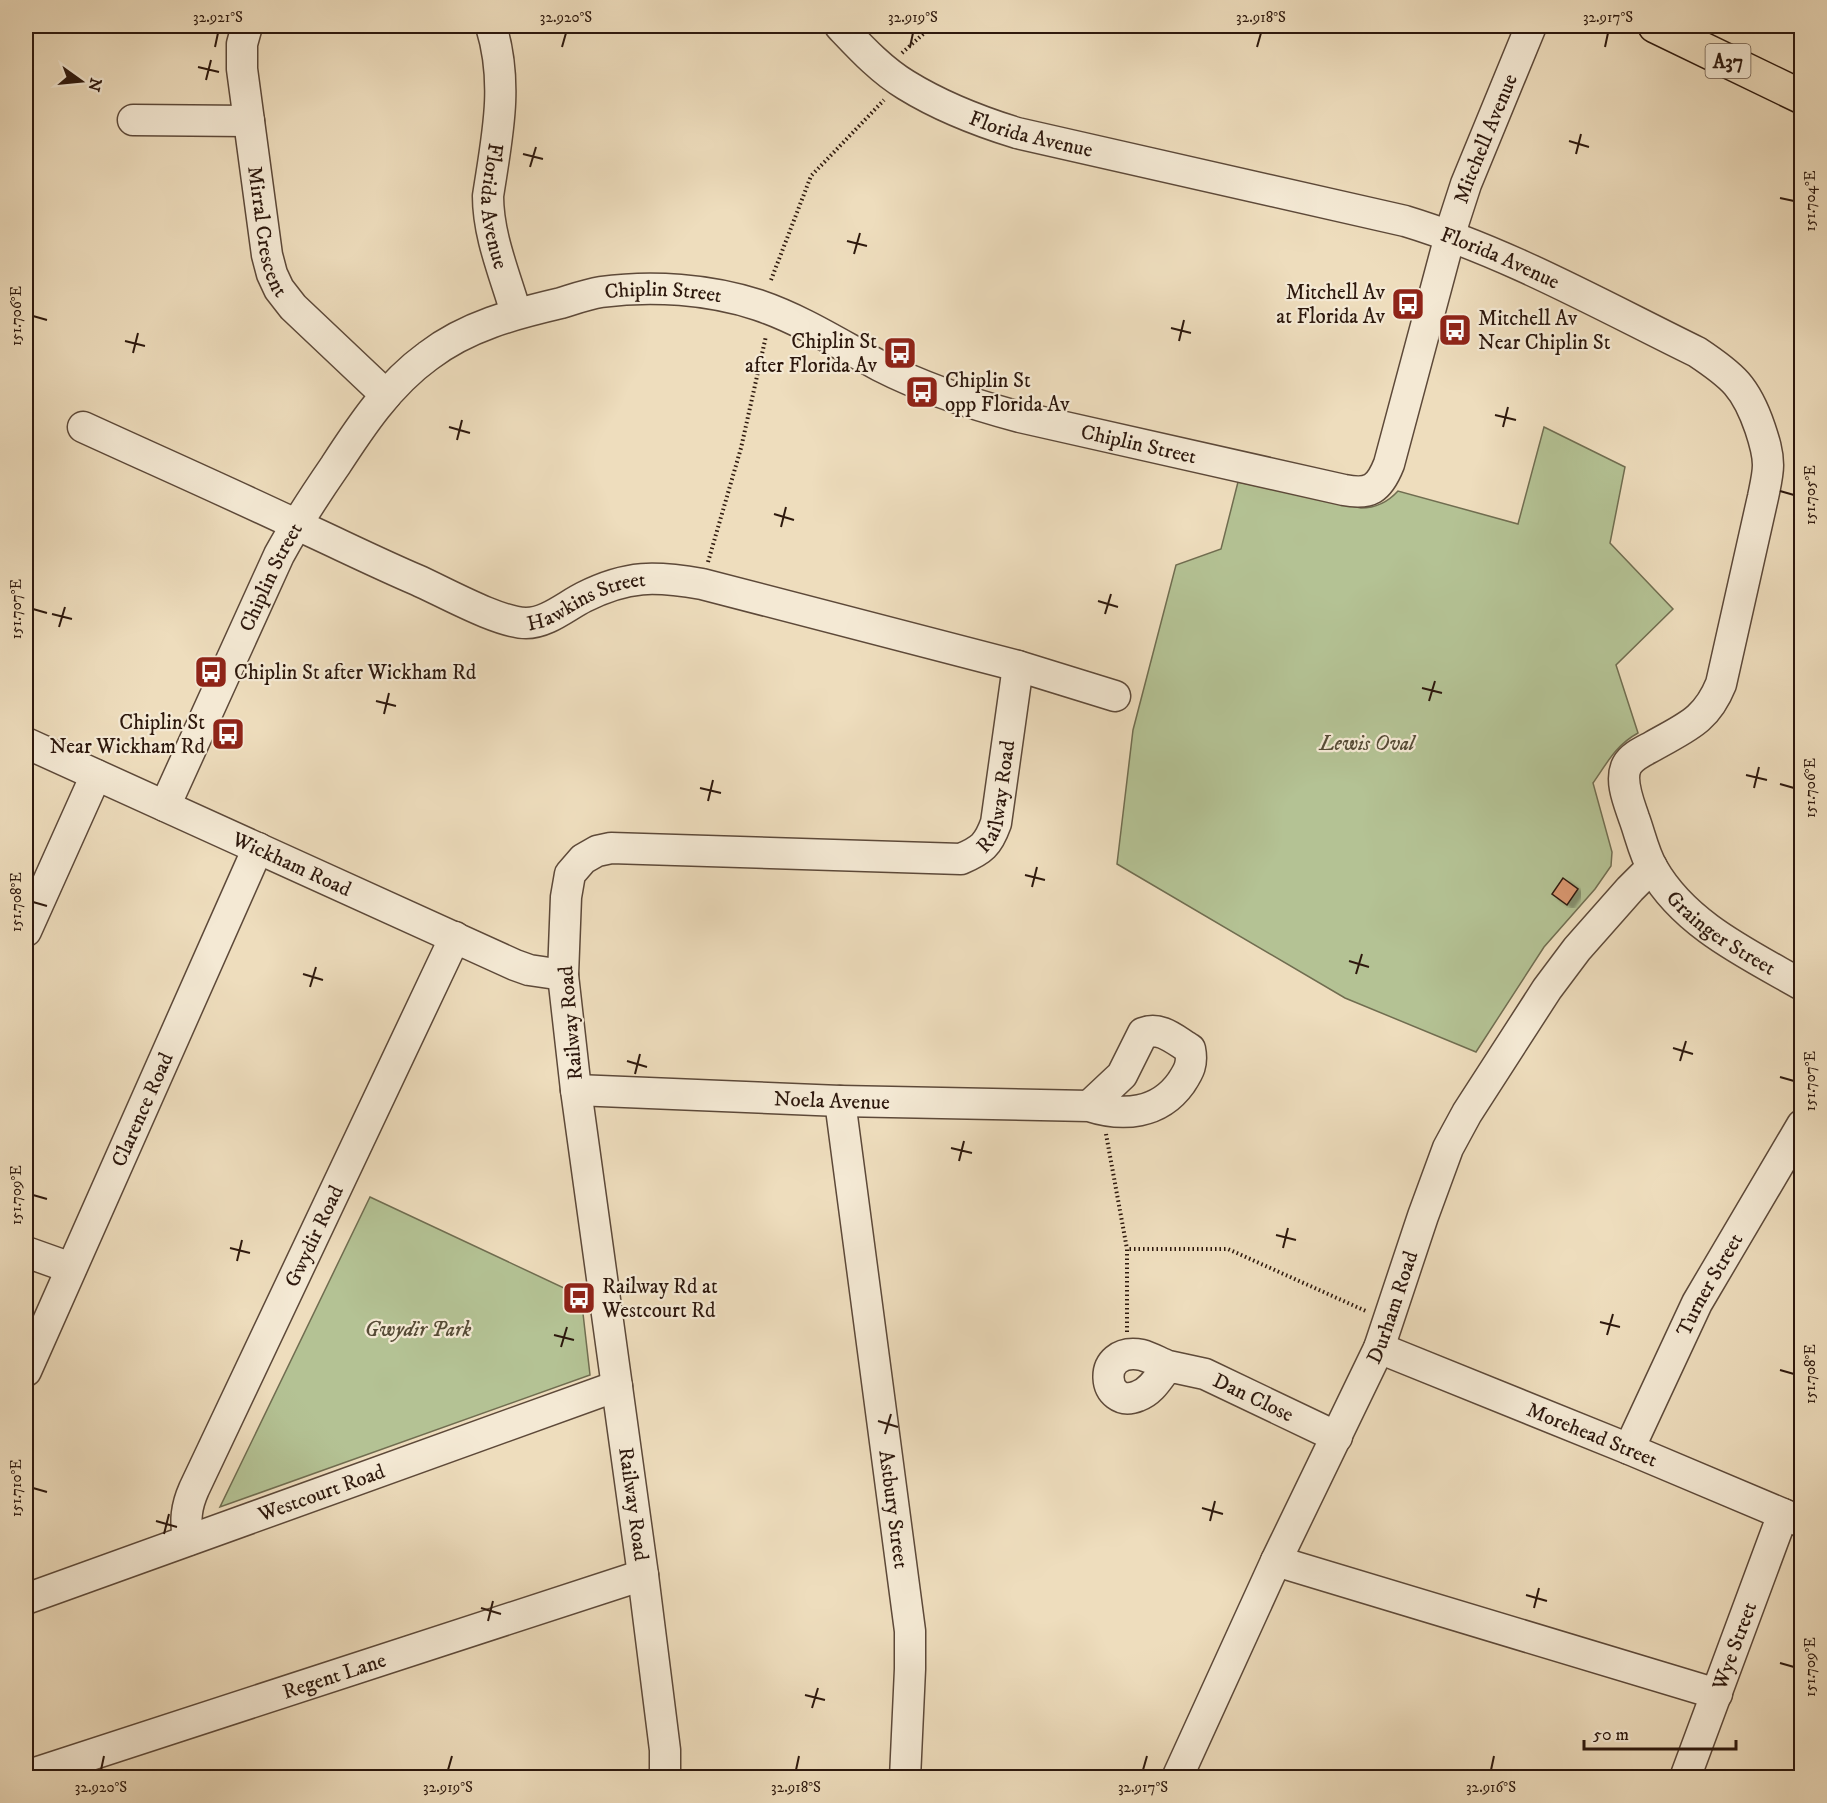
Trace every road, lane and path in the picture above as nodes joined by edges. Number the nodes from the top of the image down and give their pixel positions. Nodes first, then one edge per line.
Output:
1 (247, 26) edge
2 (491, 26) edge
3 (840, 26) edge
4 (932, 26) edge
5 (1531, 26) edge
6 (1663, 27) edge
7 (901, 54) dead end
8 (886, 97) dead end
9 (1802, 97) edge
10 (133, 120) dead end
11 (249, 121) junction
12 (1450, 235) junction
13 (771, 280) dead end
14 (516, 313) junction
15 (766, 336) dead end
16 (386, 395) junction
17 (83, 427) dead end
18 (1389, 464) joint
19 (296, 524) junction
20 (708, 563) dead end
21 (1018, 666) junction
22 (1115, 696) dead end
23 (26, 743) edge
24 (96, 775) junction
25 (165, 806) junction
26 (258, 848) junction
27 (1652, 867) junction
28 (26, 931) edge
29 (455, 937) junction
30 (563, 975) junction
31 (1802, 985) edge
32 (576, 1090) junction
33 (840, 1101) junction
34 (1097, 1118) joint
35 (1802, 1125) edge
36 (1127, 1249) junction
37 (26, 1252) edge
38 (71, 1268) junction
39 (1360, 1308) dead end
40 (1127, 1337) dead end
41 (1379, 1348) junction
42 (1168, 1366) dead end
43 (26, 1371) edge
44 (617, 1386) junction
45 (1337, 1437) junction
46 (1629, 1449) junction
47 (1792, 1518) edge
48 (188, 1540) junction
49 (1276, 1561) junction
50 (643, 1575) junction
51 (26, 1599) edge
52 (1717, 1694) junction
53 (26, 1776) edge
54 (665, 1778) edge
55 (905, 1778) edge
56 (1177, 1778) edge
57 (1685, 1778) edge

1 - 11 street, Mirral Crescent
2 - 14 street, Florida Avenue
3 - 12 street, Florida Avenue
4 - 7 path
5 - 12 street, Mitchell Avenue
6 - 9 highway, A37
8 - 13 path
10 - 11 street
11 - 16 street, Mirral Crescent
12 - 18 street, Mitchell Avenue
12 - 27 street, Florida Avenue
14 - 16 street, Chiplin Street
14 - 18 street, Chiplin Street
15 - 20 path
16 - 19 street, Chiplin Street
17 - 19 street, Hawkins Street
19 - 21 street, Hawkins Street
19 - 25 street, Chiplin Street
21 - 22 street, Hawkins Street
21 - 30 street, Railway Road
23 - 24 street, Wickham Road
24 - 25 street, Wickham Road
24 - 28 street
25 - 26 street, Wickham Road
26 - 29 street, Wickham Road
26 - 38 street, Clarence Road
27 - 31 street, Grainger Street
27 - 41 street, Durham Road
29 - 30 street, Wickham Road
29 - 48 street, Gwydir Road
30 - 32 street, Railway Road
32 - 33 street, Noela Avenue
32 - 44 street, Railway Road
33 - 34 street, Noela Avenue
33 - 55 street, Astbury Street
34 - 36 path
35 - 46 street, Turner Street
36 - 39 path
36 - 40 path
37 - 38 street
38 - 43 street, Clarence Road
41 - 45 street, Durham Road
41 - 46 street, Morehead Street
42 - 45 street, Dan Close
44 - 48 street, Westcourt Road
44 - 50 street, Railway Road
45 - 49 street, Durham Road
46 - 47 street, Morehead Street
47 - 52 street, Wye Street
48 - 51 street, Westcourt Road
49 - 52 street
49 - 56 street, Durham Road
50 - 53 street, Regent Lane
50 - 54 street, Railway Road
52 - 57 street, Wye Street

